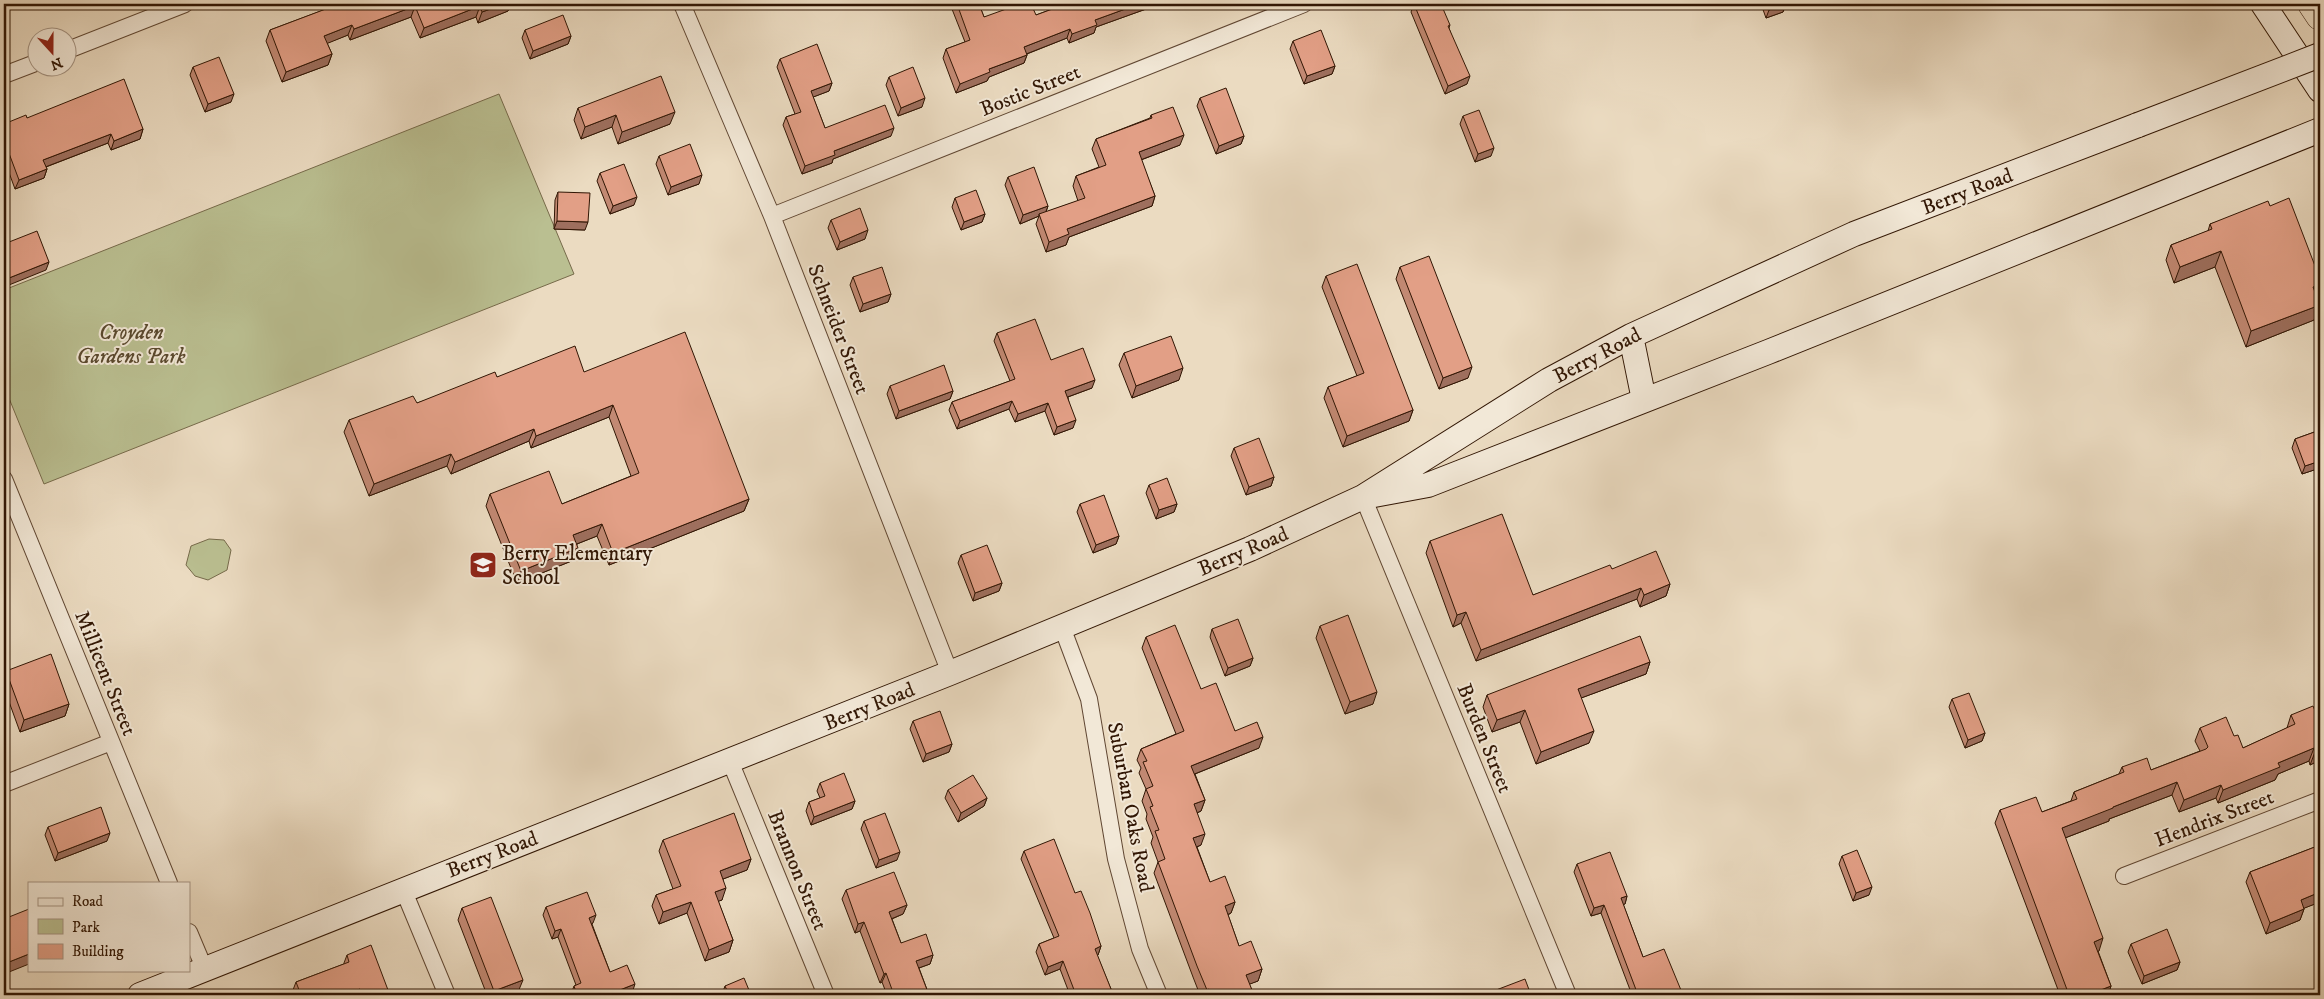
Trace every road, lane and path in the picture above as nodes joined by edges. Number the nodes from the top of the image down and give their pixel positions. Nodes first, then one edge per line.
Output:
1 (185, 4) edge
2 (682, 4) edge
3 (1304, 4) edge
4 (2264, 4) edge
5 (2312, 4) edge
6 (2320, 16) edge
7 (78, 46) edge
8 (2320, 55) edge
9 (28, 66) edge
10 (4, 75) edge
11 (2320, 90) edge
12 (2320, 130) edge
13 (772, 216) junction
14 (1631, 336) junction
15 (1644, 400) junction
16 (4, 479) edge
17 (1363, 497) junction
18 (1062, 627) junction
19 (950, 673) junction
20 (112, 742) junction
21 (730, 761) junction
22 (4, 784) edge
23 (2320, 800) edge
24 (2124, 876) dead end
25 (168, 882) edge
26 (403, 889) junction
27 (190, 934) edge
28 (205, 970) junction
29 (143, 995) edge
30 (447, 995) edge
31 (826, 995) edge
32 (1159, 995) edge
33 (1568, 995) edge

1 - 7 street
2 - 13 street, Schneider Street
3 - 13 street, Bostic Street
4 - 11 street
5 - 6 highway
8 - 14 street, Berry Road, bridge
9 - 10 street
12 - 15 street
13 - 19 street, Schneider Street
14 - 15 street
14 - 17 street, Berry Road
15 - 17 street
16 - 20 street, Millicent Street
17 - 18 street, Berry Road
17 - 33 street, Burden Street
18 - 19 street, Berry Road
18 - 32 street, Suburban Oaks Road
19 - 21 street, Berry Road
20 - 22 street
20 - 25 street, Millicent Street
21 - 26 street, Berry Road
21 - 31 street, Brannon Street
23 - 24 street, Hendrix Street
26 - 28 street, Berry Road
26 - 30 street
27 - 28 street
28 - 29 street, Berry Road

